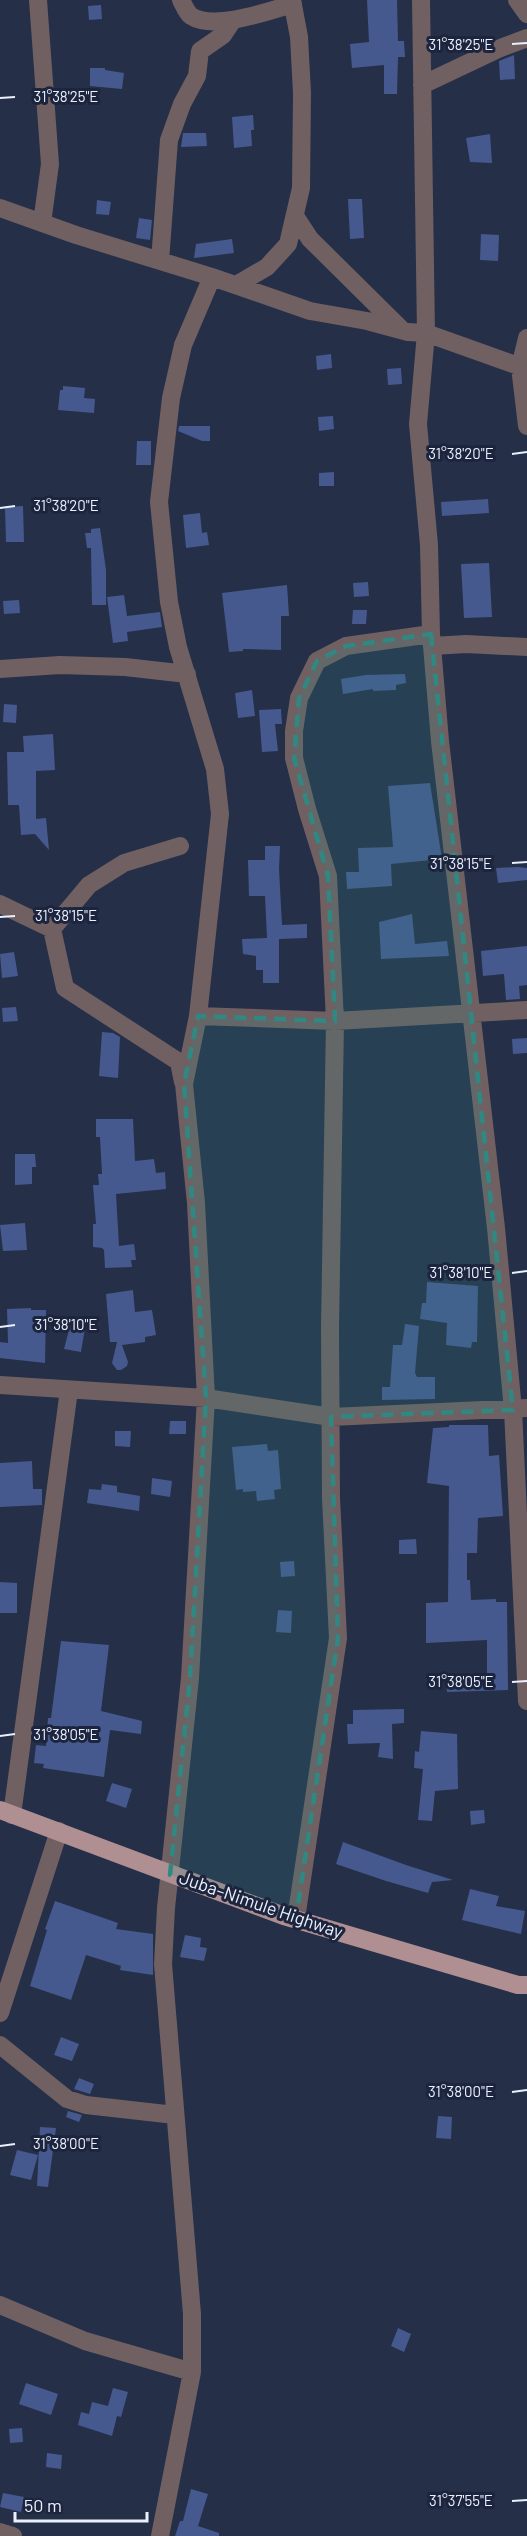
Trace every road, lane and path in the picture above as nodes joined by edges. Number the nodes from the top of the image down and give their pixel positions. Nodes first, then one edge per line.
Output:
1 (38, 0) edge
2 (181, 0) edge
3 (421, 0) edge
4 (517, 0) edge
5 (292, 2) edge
6 (527, 14) edge
7 (233, 20) junction
8 (527, 38) edge
9 (422, 85) junction
10 (0, 208) edge
11 (295, 216) junction
12 (42, 223) junction
13 (160, 261) junction
14 (212, 277) junction
15 (236, 285) junction
16 (403, 331) junction
17 (426, 333) junction
18 (527, 338) edge
19 (525, 363) edge
20 (527, 426) edge
21 (432, 640) junction
22 (527, 647) edge
23 (0, 669) edge
24 (187, 674) junction
25 (180, 846) dead end
26 (0, 904) edge
27 (52, 929) junction
28 (527, 1010) edge
29 (470, 1014) junction
30 (198, 1016) junction
31 (334, 1021) junction
32 (184, 1084) junction
33 (0, 1385) edge
34 (69, 1390) junction
35 (206, 1398) junction
36 (520, 1409) edge
37 (331, 1417) junction
38 (527, 1701) edge
39 (6, 1812) edge
40 (59, 1831) junction
41 (170, 1875) junction
42 (296, 1919) junction
43 (527, 1985) edge
44 (0, 2013) edge
45 (0, 2045) edge
46 (175, 2115) junction
47 (0, 2305) edge
48 (192, 2372) junction
49 (0, 2532) edge
50 (13, 2536) edge
51 (160, 2536) edge

1 - 12 street
2 - 7 street
3 - 9 street
4 - 6 street
5 - 7 street
5 - 11 street
7 - 13 street
8 - 9 street
9 - 17 street
10 - 12 street
11 - 15 street
11 - 16 street
12 - 13 street
13 - 14 street
14 - 15 street
14 - 24 street
15 - 16 street
16 - 17 street
17 - 19 street
17 - 21 street
18 - 19 street
19 - 20 street
21 - 22 street
21 - 29 street
21 - 31 street
23 - 24 street
24 - 30 street
25 - 27 street
26 - 27 street
27 - 32 street
28 - 29 street
29 - 31 street
29 - 36 street
30 - 31 street
30 - 32 street
31 - 37 street
32 - 35 street
33 - 34 street
34 - 35 street
34 - 39 street
35 - 37 street
35 - 41 street
36 - 37 street
36 - 38 street
37 - 42 street
39 - 40 main road, Juba–Nimule Highway
40 - 41 main road, Juba–Nimule Highway
40 - 44 street
41 - 42 main road, Juba–Nimule Highway
41 - 46 street
42 - 43 main road, Juba–Nimule Highway
45 - 46 street
46 - 48 street
47 - 48 street
48 - 51 street
49 - 50 street

